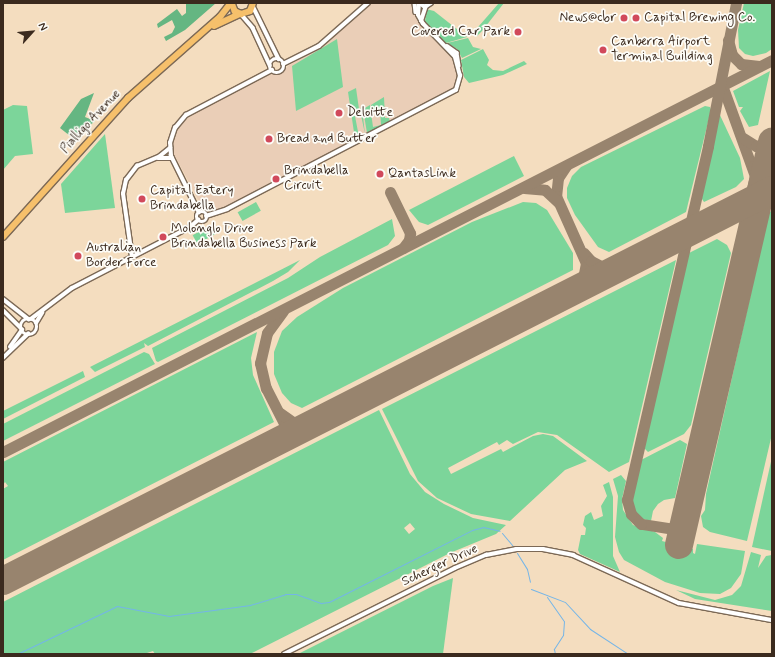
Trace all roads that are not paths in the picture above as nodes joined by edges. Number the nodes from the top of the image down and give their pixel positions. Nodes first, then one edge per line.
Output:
1 (231, 3) edge
2 (368, 3) edge
3 (415, 3) edge
4 (419, 3) edge
5 (431, 3) edge
6 (253, 4) edge
7 (426, 6) junction
8 (241, 14) junction
9 (421, 22) junction
10 (205, 31) junction
11 (279, 60) junction
12 (283, 64) junction
13 (270, 65) junction
14 (272, 70) junction
15 (170, 148) junction
16 (172, 158) junction
17 (155, 159) junction
18 (199, 213) junction
19 (206, 216) junction
20 (198, 220) junction
21 (3, 238) edge
22 (132, 257) junction
23 (3, 299) edge
24 (3, 310) edge
25 (42, 312) junction
26 (30, 319) junction
27 (36, 323) junction
28 (22, 329) junction
29 (28, 334) junction
30 (10, 347) dead end
31 (3, 358) edge
32 (772, 620) edge
33 (284, 654) edge

1 - 8 main road
1 - 10 main road, Pialligo Avenue
2 - 12 street
3 - 9 street
4 - 7 street
4 - 9 street
5 - 7 street
6 - 8 main road, Pialligo Avenue
6 - 11 street
7 - 9 street
8 - 10 main road, Pialligo Avenue
8 - 13 street
9 - 19 street
10 - 21 main road, Pialligo Avenue
11 - 12 street
11 - 13 street
12 - 14 street
13 - 14 street
14 - 15 street
15 - 16 street
15 - 17 street
16 - 17 street
16 - 18 street
17 - 22 street
18 - 19 street
18 - 20 street
19 - 20 street
20 - 22 street
22 - 25 street
23 - 26 street
24 - 28 street
25 - 26 street
25 - 27 street
26 - 27 street
26 - 28 street
27 - 29 street
28 - 29 street
28 - 30 street
29 - 31 street
32 - 33 street, Scherger Drive

